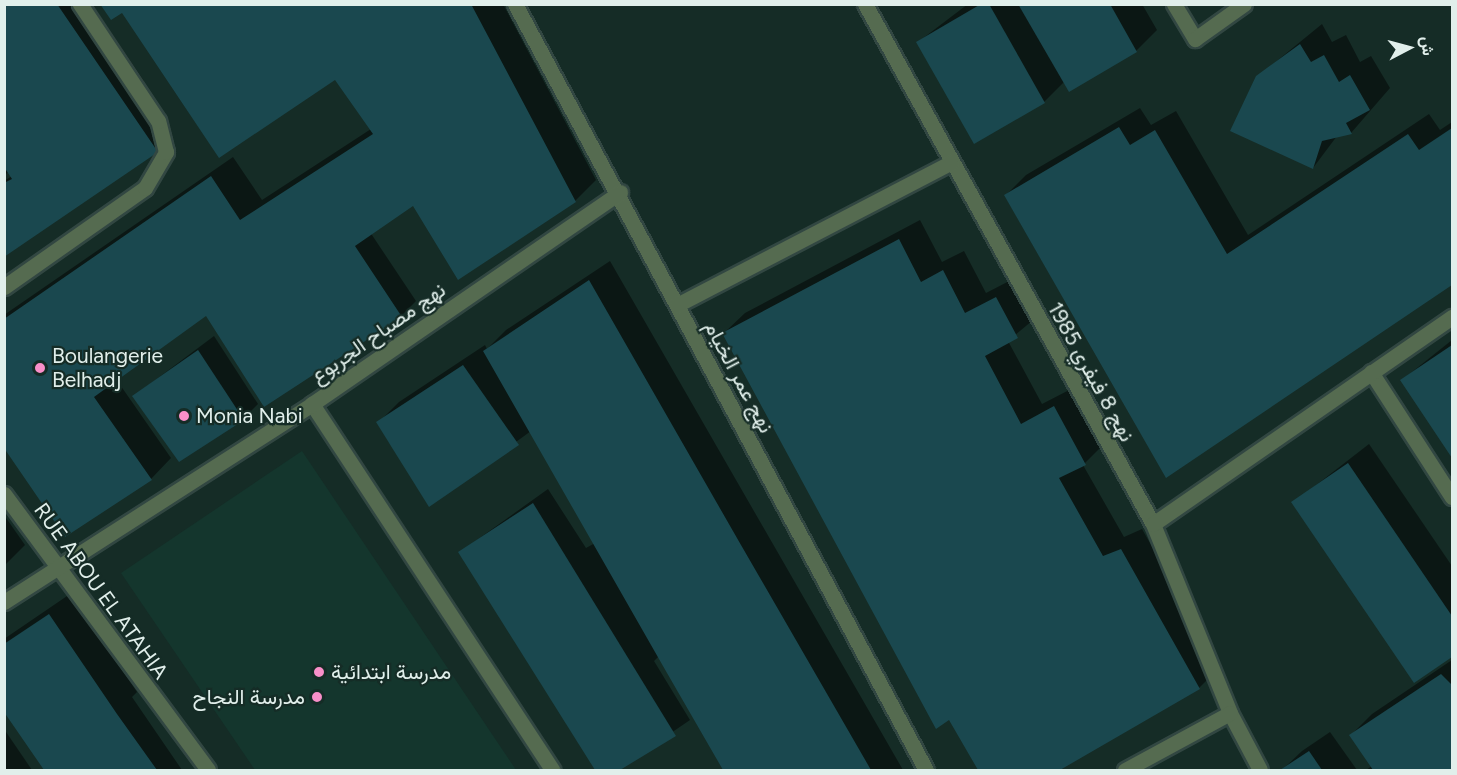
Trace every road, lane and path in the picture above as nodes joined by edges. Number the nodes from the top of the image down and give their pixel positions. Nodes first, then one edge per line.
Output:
1 (80, 4) edge
2 (515, 4) edge
3 (1174, 4) edge
4 (1244, 4) edge
5 (866, 5) edge
6 (950, 163) junction
7 (620, 192) junction
8 (4, 287) edge
9 (677, 305) junction
10 (1452, 317) edge
11 (1371, 372) junction
12 (312, 404) junction
13 (4, 494) edge
14 (1452, 497) edge
15 (1153, 524) junction
16 (56, 567) junction
17 (4, 602) edge
18 (1230, 713) junction
19 (208, 771) edge
20 (552, 771) edge
21 (926, 771) edge
22 (1125, 771) edge
23 (1260, 771) edge

1 - 8 street
2 - 7 street, نهج عمر الخيام
3 - 4 street
5 - 6 street, نهج 8 فيفري 1985
6 - 9 street
6 - 15 street, نهج 8 فيفري 1985
7 - 9 street, نهج عمر الخيام
7 - 12 street, نهج مصباح الجربوع
9 - 21 street, نهج عمر الخيام
10 - 11 street
11 - 14 street
11 - 15 street
12 - 16 street, نهج مصباح الجربوع
12 - 20 street
13 - 16 street, RUE ABOU EL ATAHIA
15 - 18 street, نهج 8 فيفري 1985
16 - 17 street, نهج مصباح الجربوع
16 - 19 street, RUE ABOU EL ATAHIA
18 - 22 street
18 - 23 street, نهج 8 فيفري 1985

